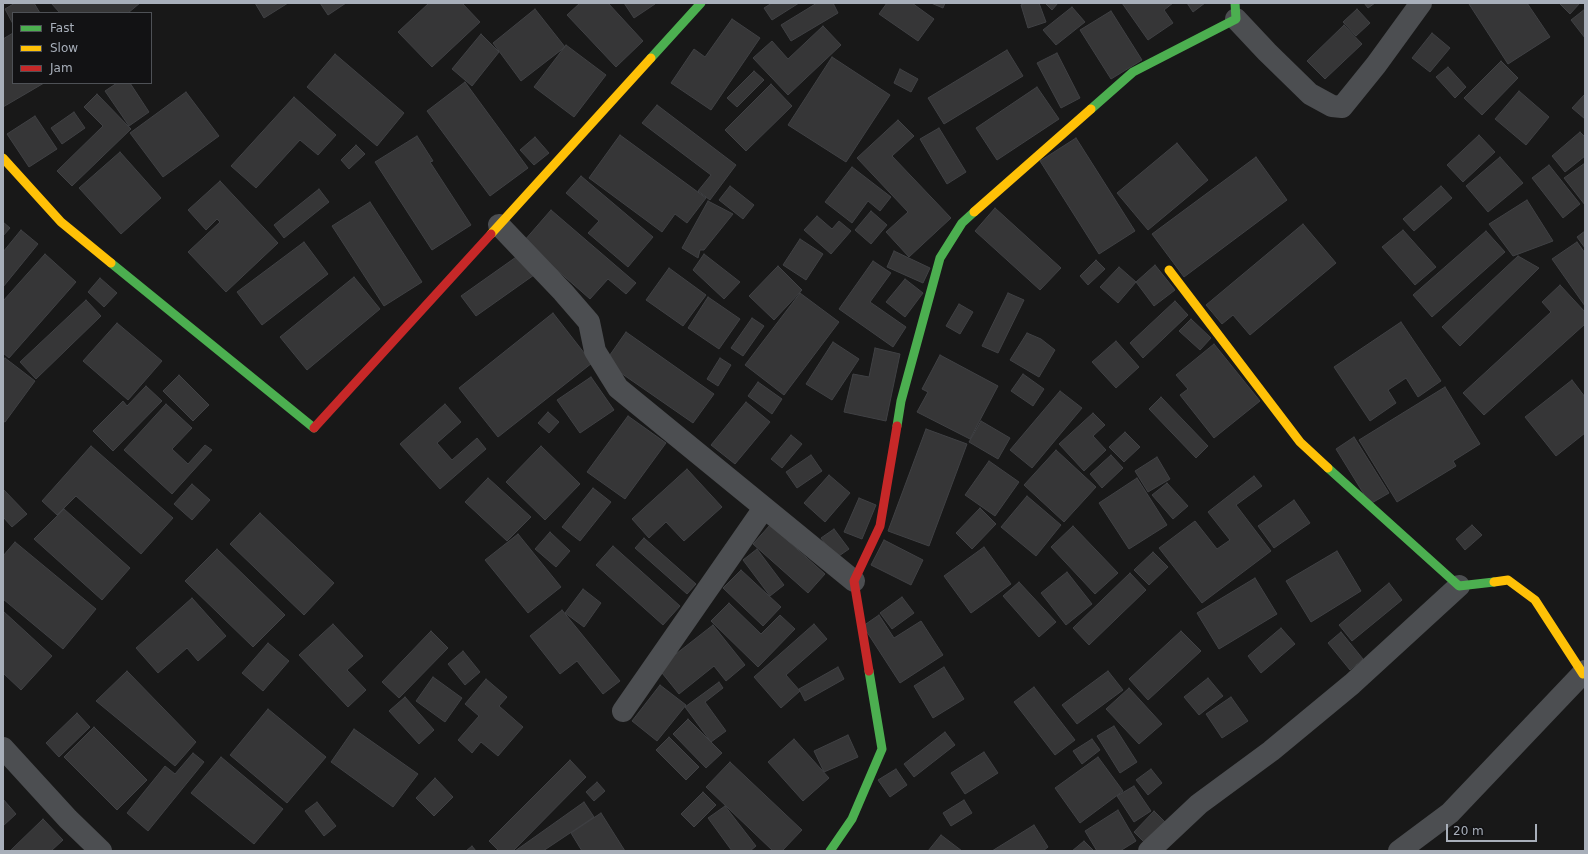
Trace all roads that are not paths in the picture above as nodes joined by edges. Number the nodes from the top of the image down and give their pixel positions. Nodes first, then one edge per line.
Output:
1 (701, 3) edge
2 (1421, 3) edge
3 (1235, 11) edge
4 (3, 158) edge
5 (499, 225) junction
6 (1169, 270) dead end
7 (764, 508) junction
8 (854, 581) junction
9 (1458, 586) junction
10 (1584, 673) edge
11 (623, 711) dead end
12 (3, 748) edge
13 (101, 851) edge
14 (830, 851) edge
15 (1149, 851) edge
16 (1399, 851) edge

1 - 5 street
2 - 3 street
3 - 8 street
4 - 5 street
5 - 7 street
6 - 9 street
7 - 8 street
7 - 11 street
8 - 14 street
9 - 10 street
9 - 15 street
10 - 16 street
12 - 13 street

